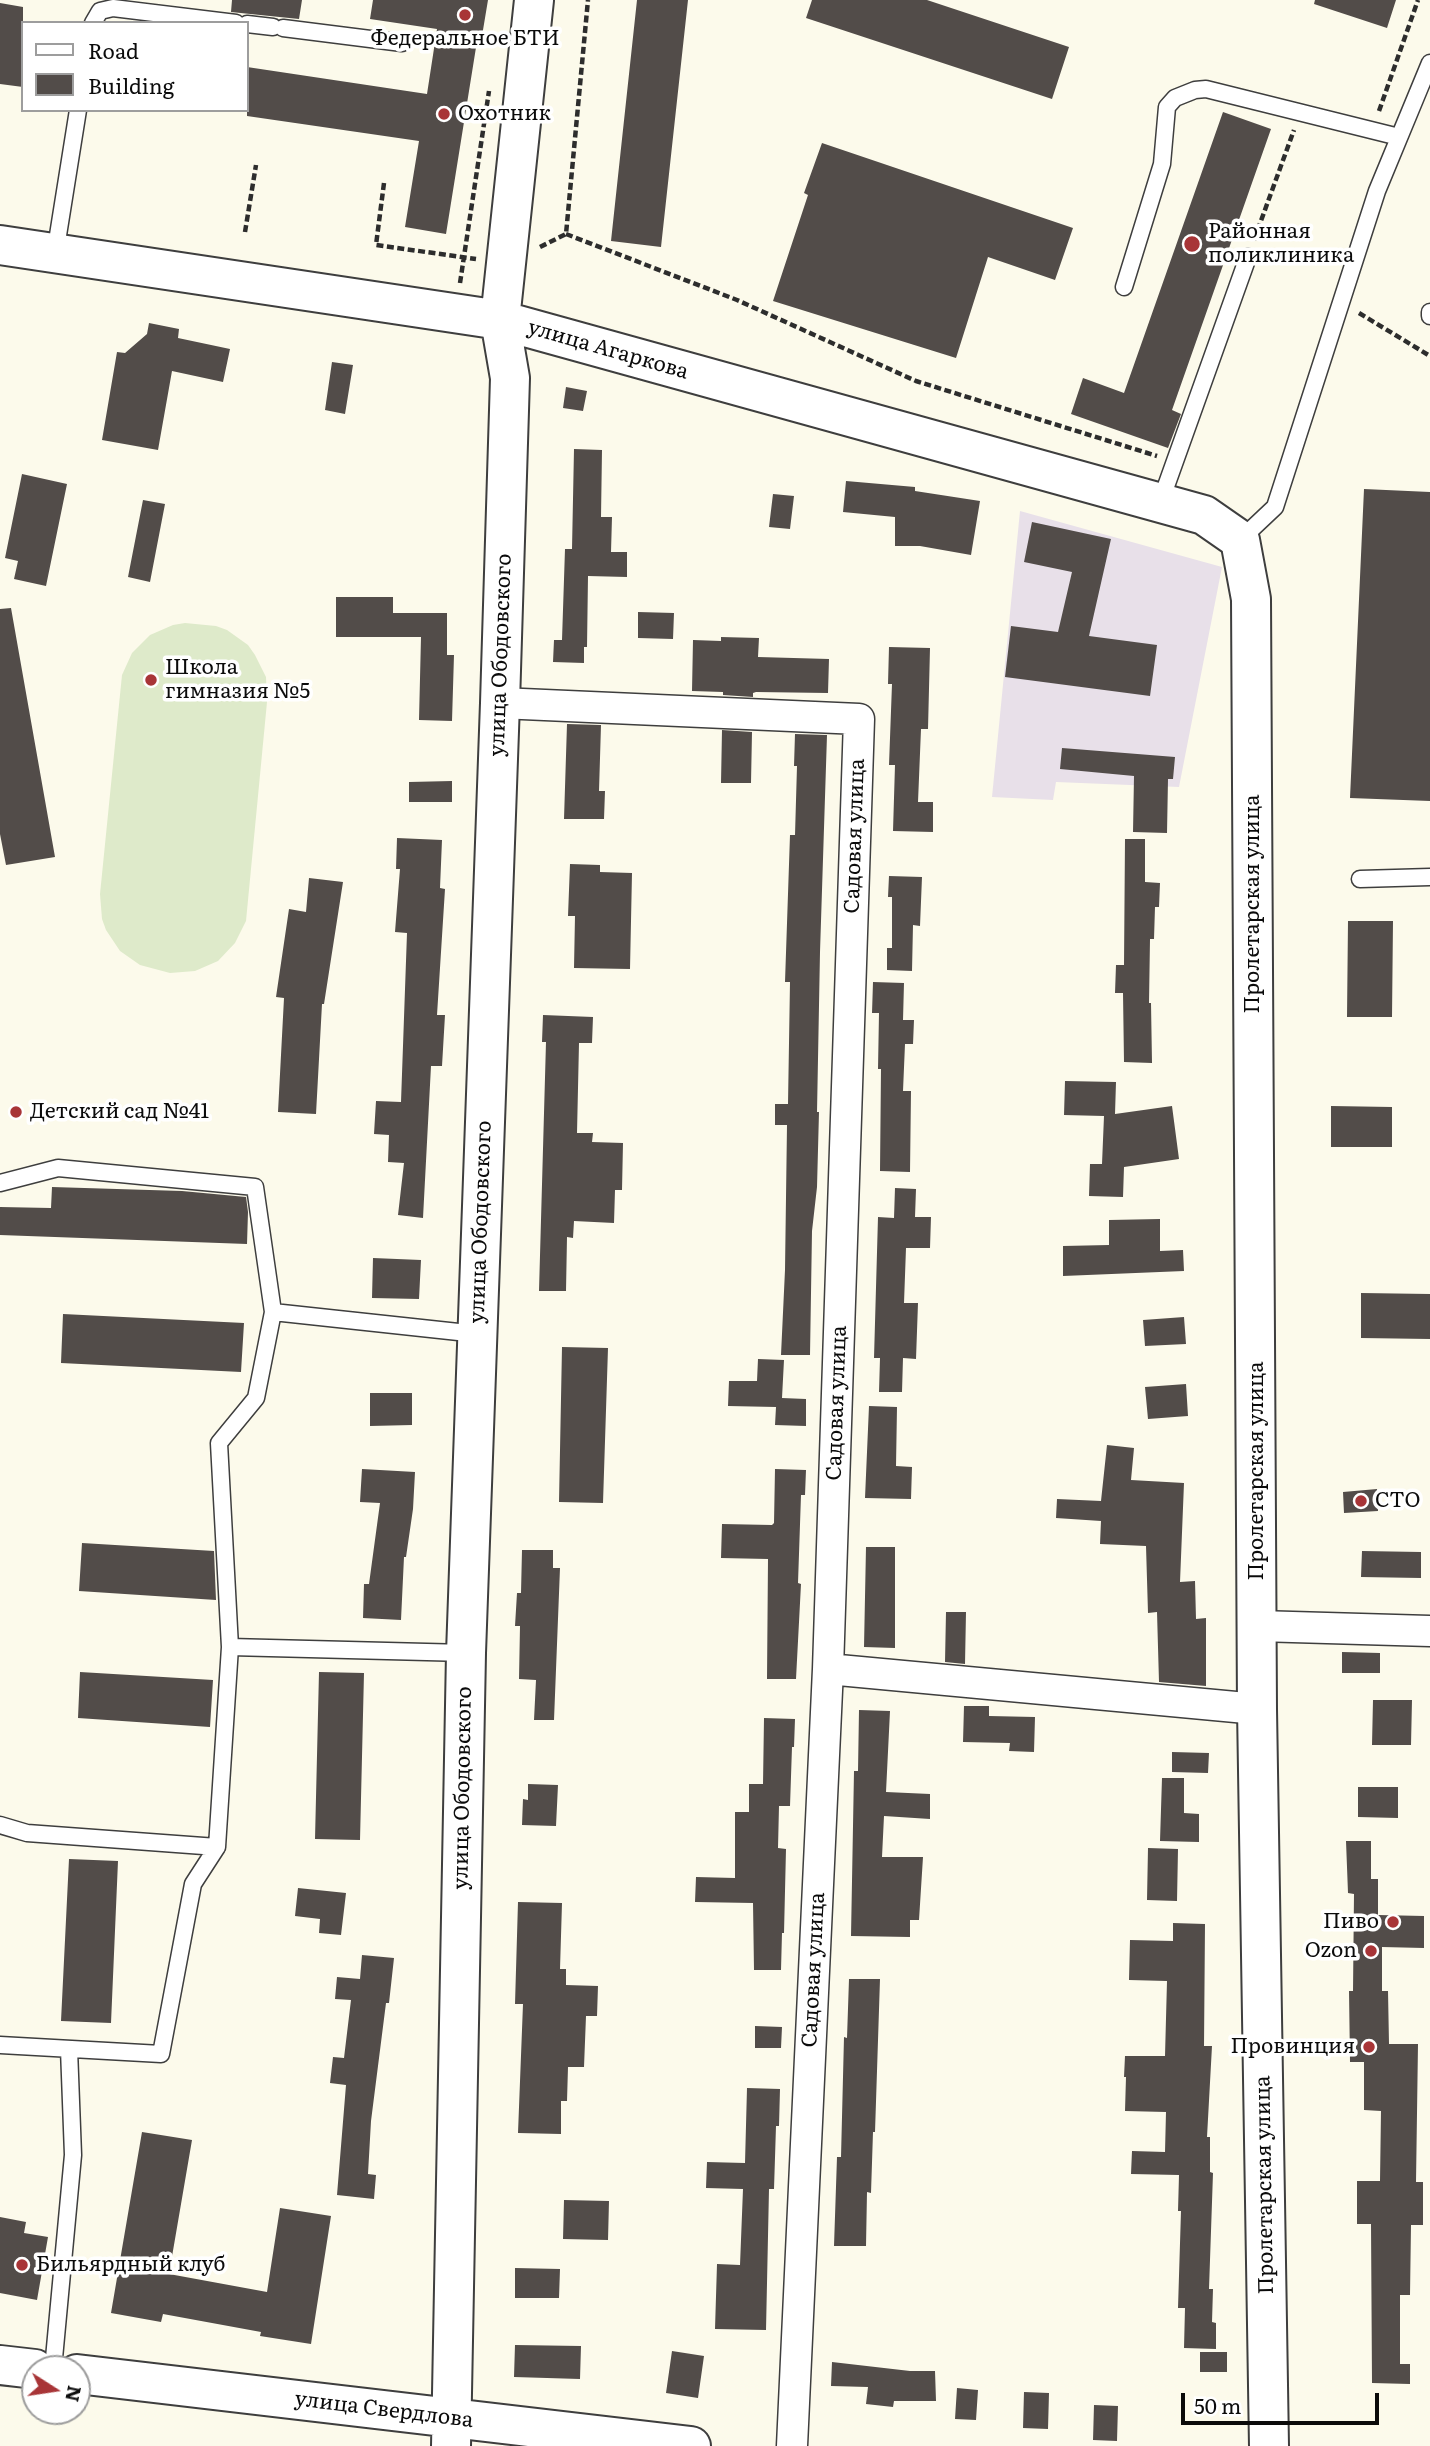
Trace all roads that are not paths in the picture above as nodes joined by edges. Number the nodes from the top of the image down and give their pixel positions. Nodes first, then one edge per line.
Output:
1 (534, 0) edge
2 (94, 21) edge
3 (220, 21) edge
4 (248, 24) edge
5 (402, 43) dead end
6 (1430, 63) edge
7 (78, 112) edge
8 (1399, 137) junction
9 (0, 245) edge
10 (55, 254) junction
11 (1248, 257) road end
12 (1124, 287) dead end
13 (500, 320) junction
14 (1160, 503) junction
15 (1240, 540) junction
16 (500, 703) junction
17 (1430, 877) edge
18 (1360, 879) dead end
19 (0, 1183) edge
20 (273, 1312) junction
21 (477, 1334) junction
22 (1258, 1626) junction
23 (1430, 1631) edge
24 (230, 1647) junction
25 (466, 1653) junction
26 (828, 1669) junction
27 (1258, 1709) junction
28 (0, 1825) edge
29 (217, 1847) junction
30 (0, 2045) edge
31 (69, 2049) junction
32 (54, 2355) edge
33 (0, 2365) edge
34 (21, 2368) edge
35 (91, 2376) edge
36 (451, 2432) edge
37 (691, 2446) edge
38 (792, 2446) edge
39 (1269, 2446) edge

1 - 13 street, улица Ободовского
2 - 3 lane
4 - 5 lane
6 - 8 lane
7 - 10 lane
8 - 12 lane
8 - 15 lane
9 - 10 street, улица Агаркова
10 - 13 street, улица Агаркова
11 - 14 lane
13 - 14 street, улица Агаркова
13 - 16 street, улица Ободовского
14 - 15 street, улица Агаркова
15 - 22 street, Пролетарская улица
16 - 21 street, улица Ободовского
16 - 26 street, Садовая улица
17 - 18 lane
19 - 20 lane
20 - 21 lane
20 - 24 lane
21 - 25 street, улица Ободовского
22 - 23 street
22 - 27 street, Пролетарская улица
24 - 25 lane
24 - 29 lane
25 - 36 street, улица Ободовского
26 - 27 street
26 - 38 street, Садовая улица
27 - 39 street, Пролетарская улица
28 - 29 lane
29 - 31 lane
30 - 31 lane
31 - 32 lane
33 - 34 street
35 - 36 street, улица Свердлова
36 - 37 street, улица Свердлова

